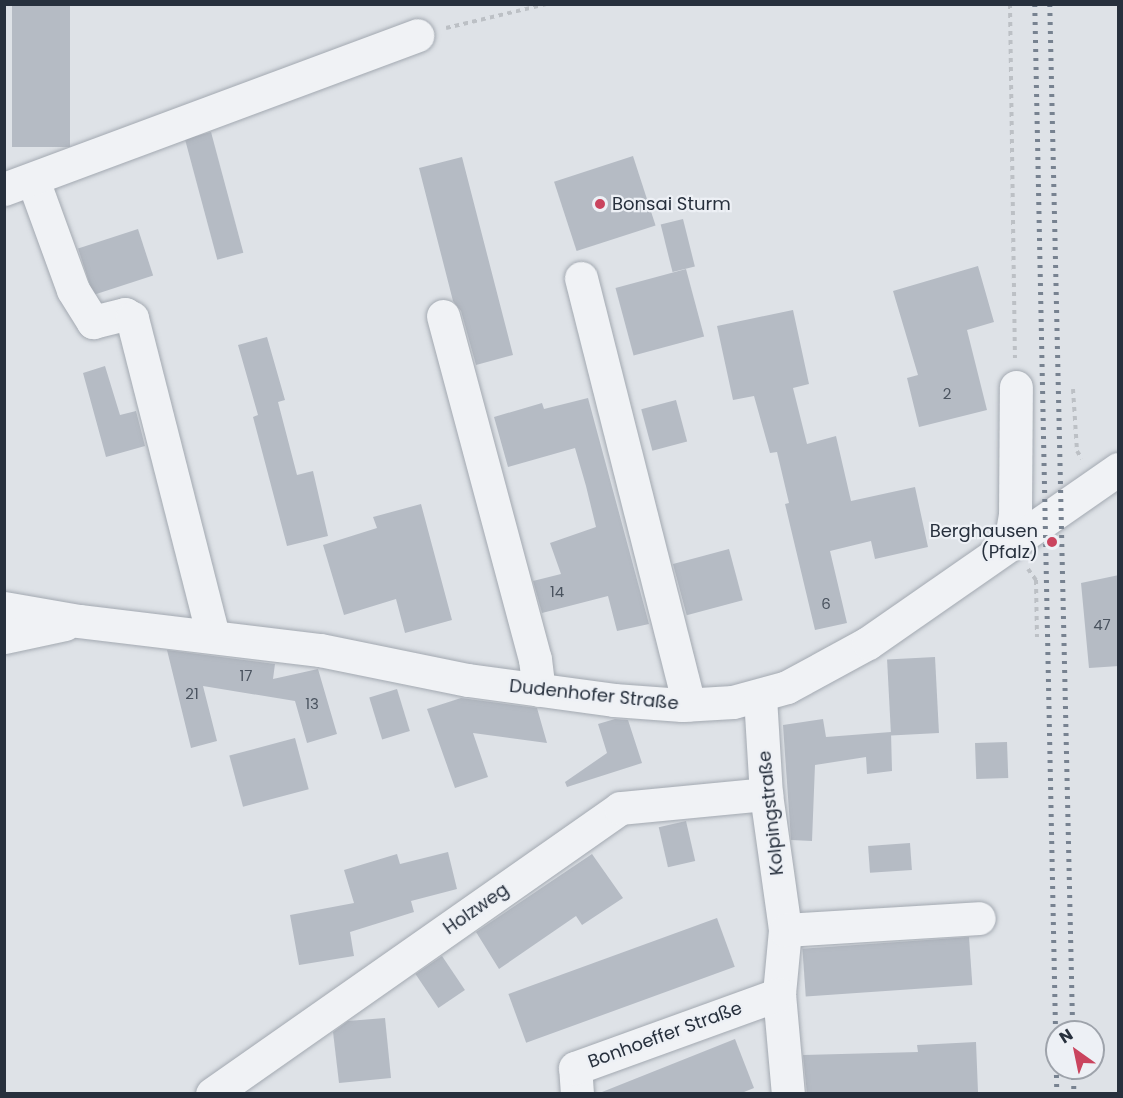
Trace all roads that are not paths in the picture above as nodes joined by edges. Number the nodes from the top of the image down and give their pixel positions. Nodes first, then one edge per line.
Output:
1 (417, 35) road end
2 (19, 184) edge
3 (581, 278) dead end
4 (443, 316) dead end
5 (1016, 387) road end
6 (1108, 476) edge
7 (1010, 543) junction
8 (4, 608) edge
9 (79, 621) junction
10 (213, 636) junction
11 (4, 637) edge
12 (539, 690) junction
13 (760, 697) junction
14 (689, 705) junction
15 (766, 794) junction
16 (979, 918) dead end
17 (785, 930) junction
18 (779, 994) junction
19 (213, 1093) edge
20 (578, 1094) edge
21 (788, 1094) edge

1 - 2 street
2 - 10 street
3 - 14 street
4 - 12 street
5 - 7 street
6 - 7 street, Dudenhofer Straße
7 - 13 street, Dudenhofer Straße
8 - 9 street, Dudenhofer Straße
9 - 10 street, Dudenhofer Straße
9 - 11 street, Dudenhofer Straße
10 - 12 street, Dudenhofer Straße
12 - 14 street, Dudenhofer Straße
13 - 14 street, Dudenhofer Straße
13 - 15 street, Kolpingstraße
15 - 17 street, Kolpingstraße
15 - 19 street, Holzweg
16 - 17 street
17 - 18 street, Kolpingstraße
18 - 20 street, Bonhoeffer Straße
18 - 21 street, Kolpingstraße

